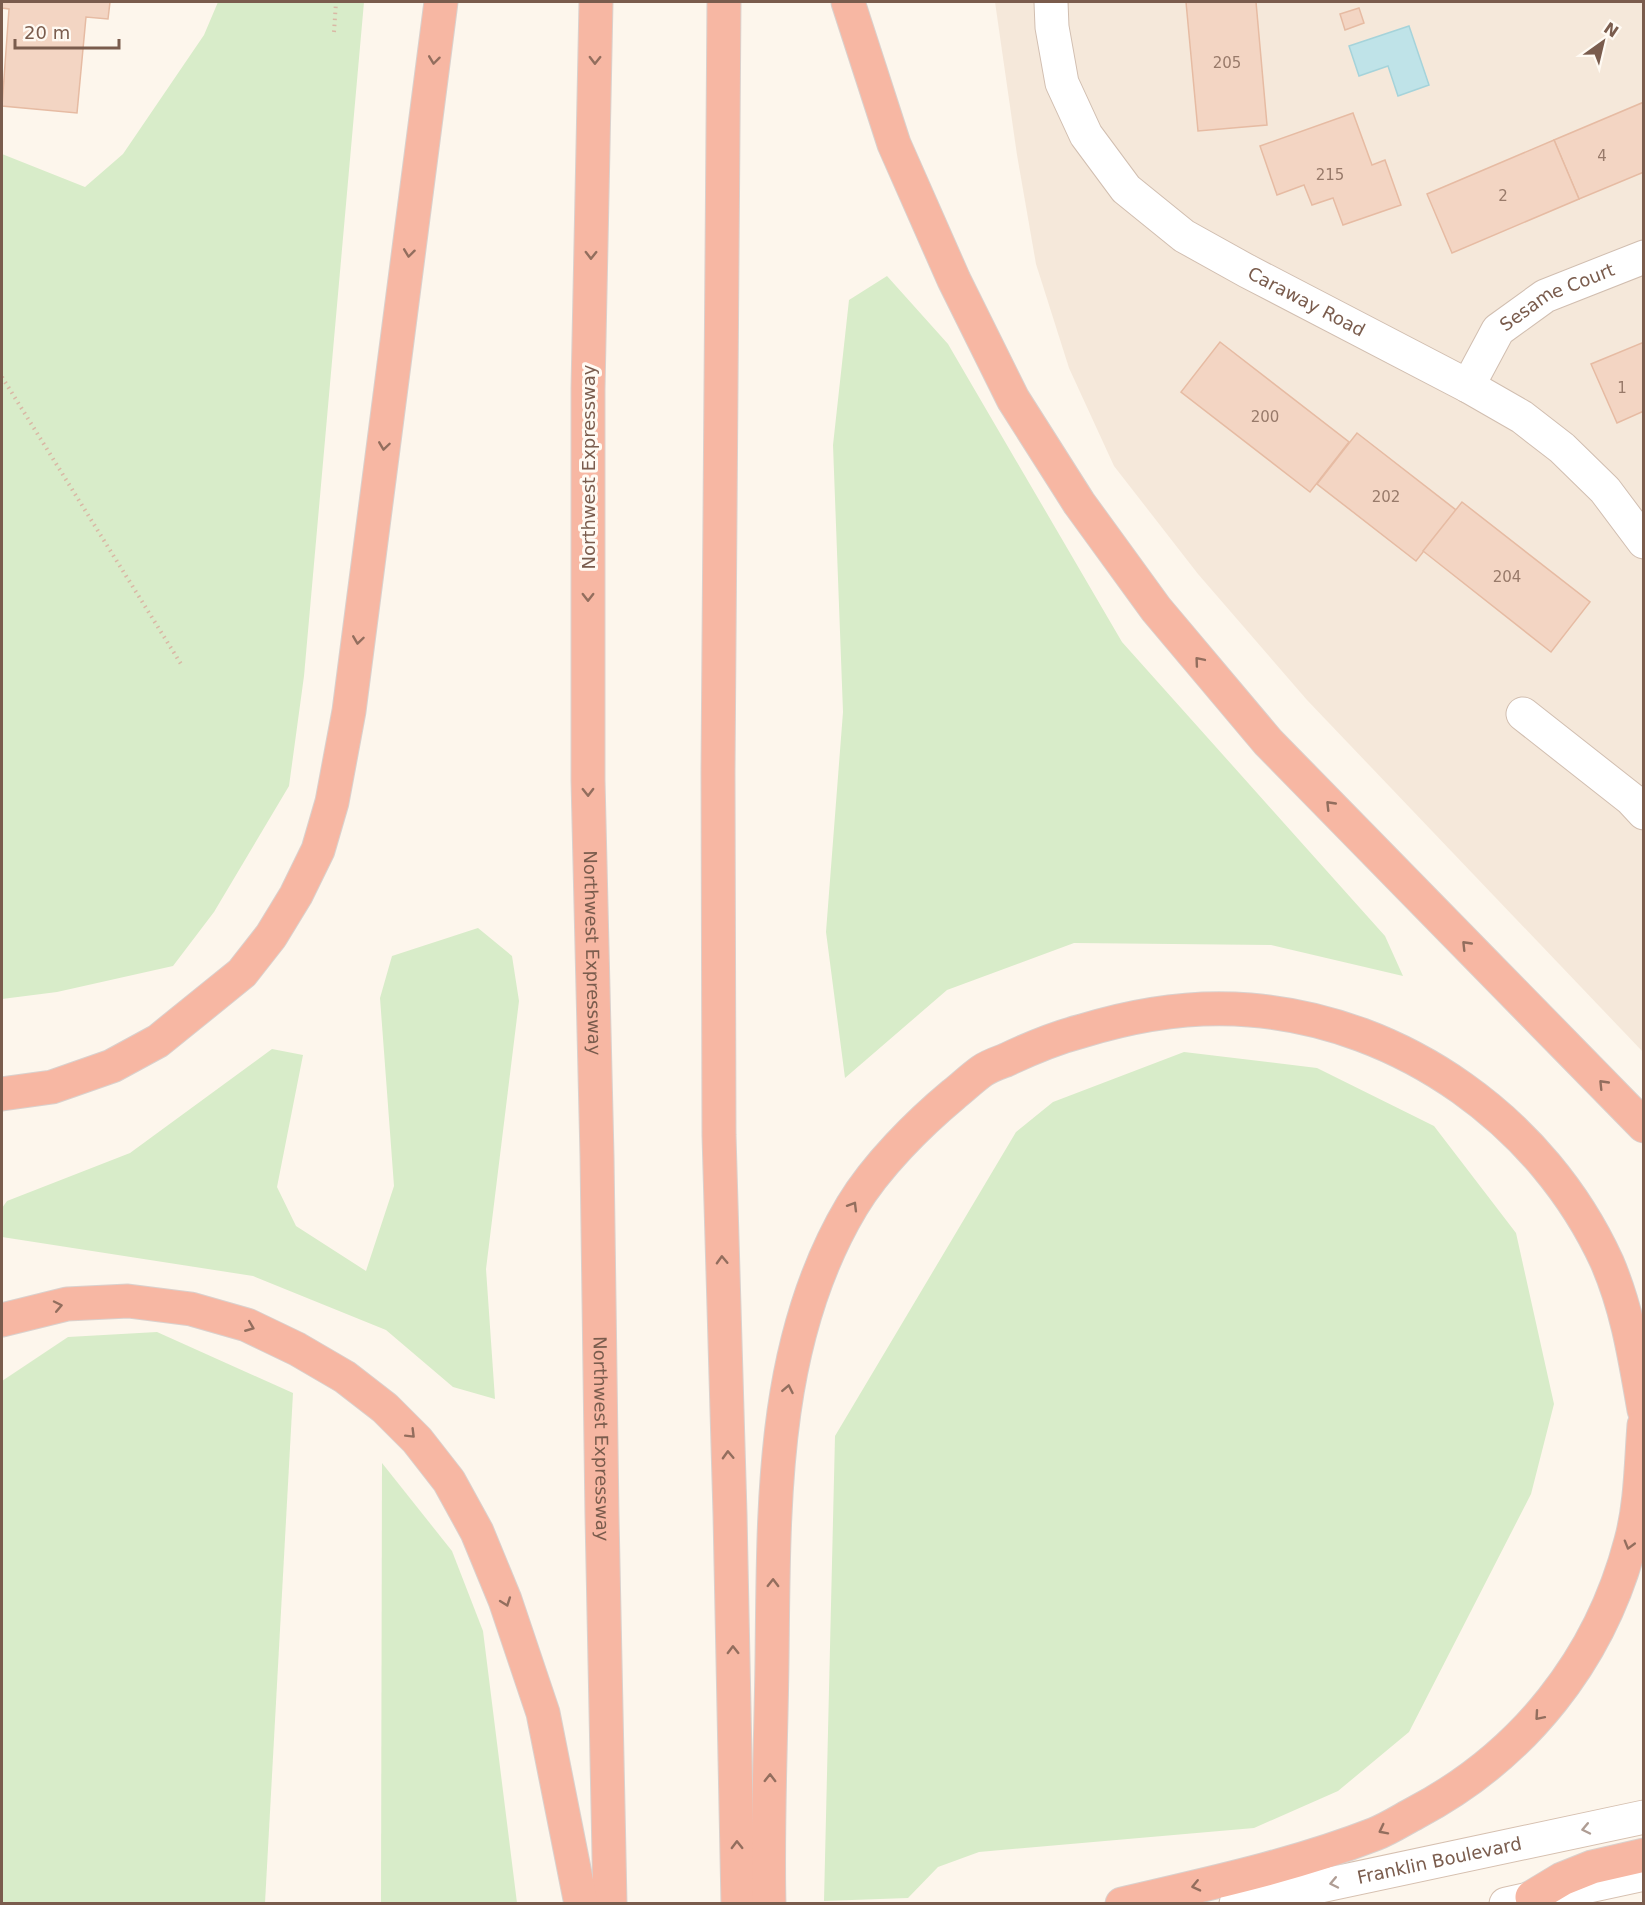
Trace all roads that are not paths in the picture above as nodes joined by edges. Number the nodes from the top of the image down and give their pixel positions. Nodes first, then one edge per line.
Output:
1 (441, 2) edge
2 (596, 2) edge
3 (724, 2) edge
4 (848, 2) edge
5 (1051, 2) edge
6 (1644, 256) edge
7 (1468, 386) junction
8 (1644, 542) edge
9 (1523, 714) dead end
10 (1639, 798) edge
11 (2, 1094) edge
12 (1644, 1126) edge
13 (2, 1320) edge
14 (1644, 1410) edge
15 (1644, 1425) edge
16 (1644, 1817) edge
17 (1644, 1855) edge
18 (1644, 1875) edge
19 (1519, 1900) edge
20 (758, 1902) edge
21 (581, 1904) edge
22 (610, 1904) edge
23 (1122, 1904) edge
24 (1236, 1904) edge

1 -> 11 highway
2 -> 22 highway, Northwest Expressway
20 -> 3 highway
12 -> 4 highway
5 - 7 street, Caraway Road
6 - 7 street, Sesame Court
7 - 8 street, Caraway Road
9 - 10 street
13 -> 21 highway
20 -> 14 highway
15 -> 23 highway
16 -> 24 street, Franklin Boulevard
17 - 19 highway
18 - 19 street

